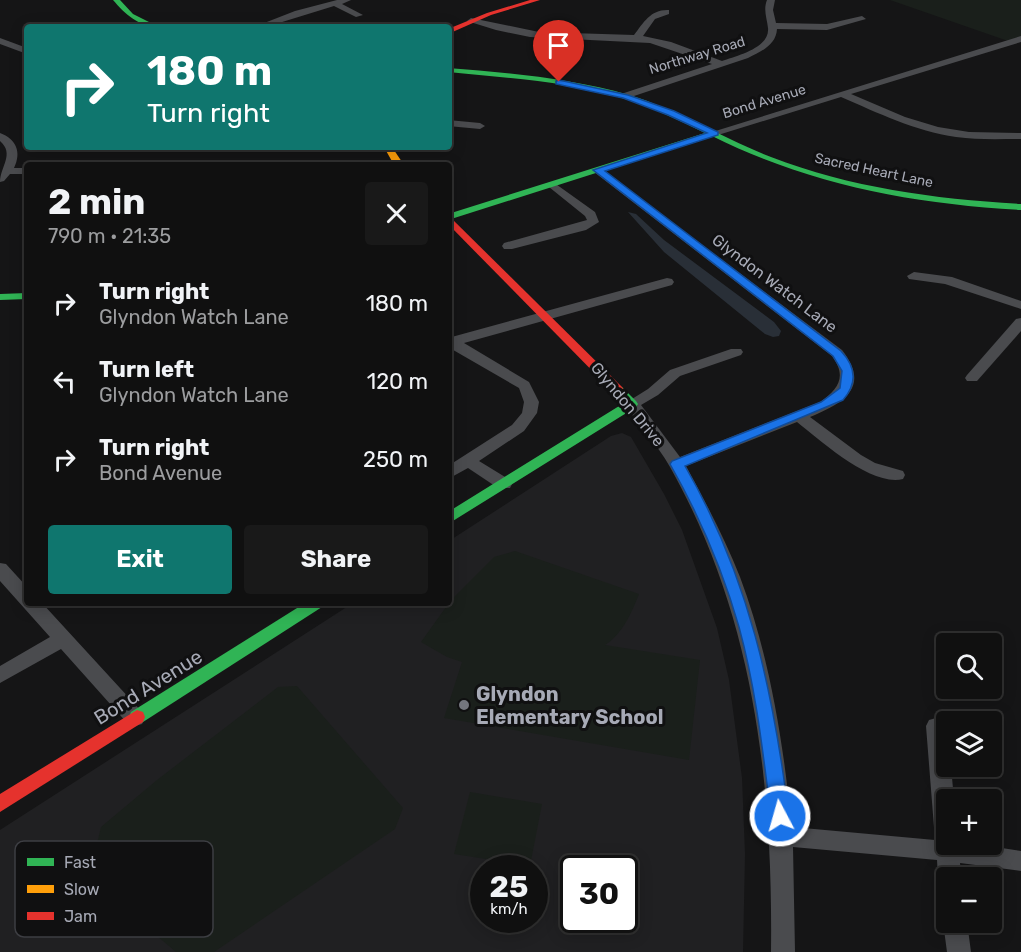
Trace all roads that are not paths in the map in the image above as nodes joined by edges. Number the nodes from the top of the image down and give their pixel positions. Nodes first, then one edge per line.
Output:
1 (116, 0) edge
2 (347, 0) edge
3 (537, 0) edge
4 (771, 0) edge
5 (334, 3) junction
6 (666, 12) dead end
7 (359, 15) dead end
8 (862, 19) dead end
9 (471, 21) junction
10 (149, 24) edge
11 (268, 24) edge
12 (772, 26) junction
13 (452, 30) edge
14 (637, 38) junction
15 (1021, 39) edge
16 (0, 41) edge
17 (24, 50) edge
18 (720, 64) junction
19 (452, 70) edge
20 (842, 94) junction
21 (625, 96) junction
22 (452, 123) edge
23 (480, 126) dead end
24 (714, 134) junction
25 (0, 136) edge
26 (1021, 136) edge
27 (598, 170) junction
28 (24, 172) edge
29 (4, 175) edge
30 (553, 184) junction
31 (1021, 207) edge
32 (452, 216) edge
33 (452, 221) edge
34 (508, 246) dead end
35 (914, 276) dead end
36 (667, 282) dead end
37 (24, 296) edge
38 (0, 297) edge
39 (1021, 305) edge
40 (546, 316) junction
41 (1021, 322) edge
42 (452, 343) edge
43 (452, 344) edge
44 (736, 352) dead end
45 (972, 378) dead end
46 (632, 404) junction
47 (798, 415) junction
48 (469, 462) junction
49 (677, 464) junction
50 (452, 472) edge
51 (897, 475) dead end
52 (504, 484) junction
53 (452, 516) edge
54 (0, 569) edge
55 (24, 596) edge
56 (34, 606) edge
57 (312, 606) edge
58 (63, 639) junction
59 (0, 675) edge
60 (135, 718) junction
61 (0, 804) edge
62 (782, 836) junction
63 (936, 850) edge
64 (977, 855) edge
65 (1021, 861) edge
66 (956, 933) edge
67 (783, 952) edge
68 (959, 952) edge

1 - 10 street
2 - 5 street
3 - 9 street
4 - 12 street
5 - 7 street
5 - 11 street
6 - 14 street
8 - 12 street
9 - 13 street
9 - 14 street
12 - 18 street, Northway Road
14 - 18 street
15 - 20 street, Bond Avenue
16 - 17 street
18 - 21 street, Northway Road
19 - 21 street, Sacred Heart Lane
20 - 24 street, Bond Avenue
20 - 26 street
21 - 24 street, Sacred Heart Lane
22 - 23 street
24 - 27 street, Bond Avenue
24 - 31 street, Sacred Heart Lane
25 - 29 street
27 - 30 street, Bond Avenue
27 - 47 street, Glyndon Watch Lane
28 - 29 street
30 - 32 street, Bond Avenue
30 - 34 street
33 - 40 street, Glyndon Drive
35 - 39 street
36 - 40 street
37 - 38 street
40 - 42 street
40 - 46 street, Glyndon Drive
41 - 45 street
43 - 48 street
44 - 46 street
46 - 49 street, Glyndon Drive
46 - 52 street
47 - 49 street, Glyndon Watch Lane
47 - 51 street
48 - 50 street
48 - 52 street
49 - 62 street, Glyndon Drive
52 - 53 street
54 - 55 street
56 - 58 street
57 - 60 street, Bond Avenue
58 - 59 street
58 - 60 street
60 - 61 street, Bond Avenue
62 - 63 street
62 - 67 street, Glyndon Drive
64 - 65 street
66 - 68 street

